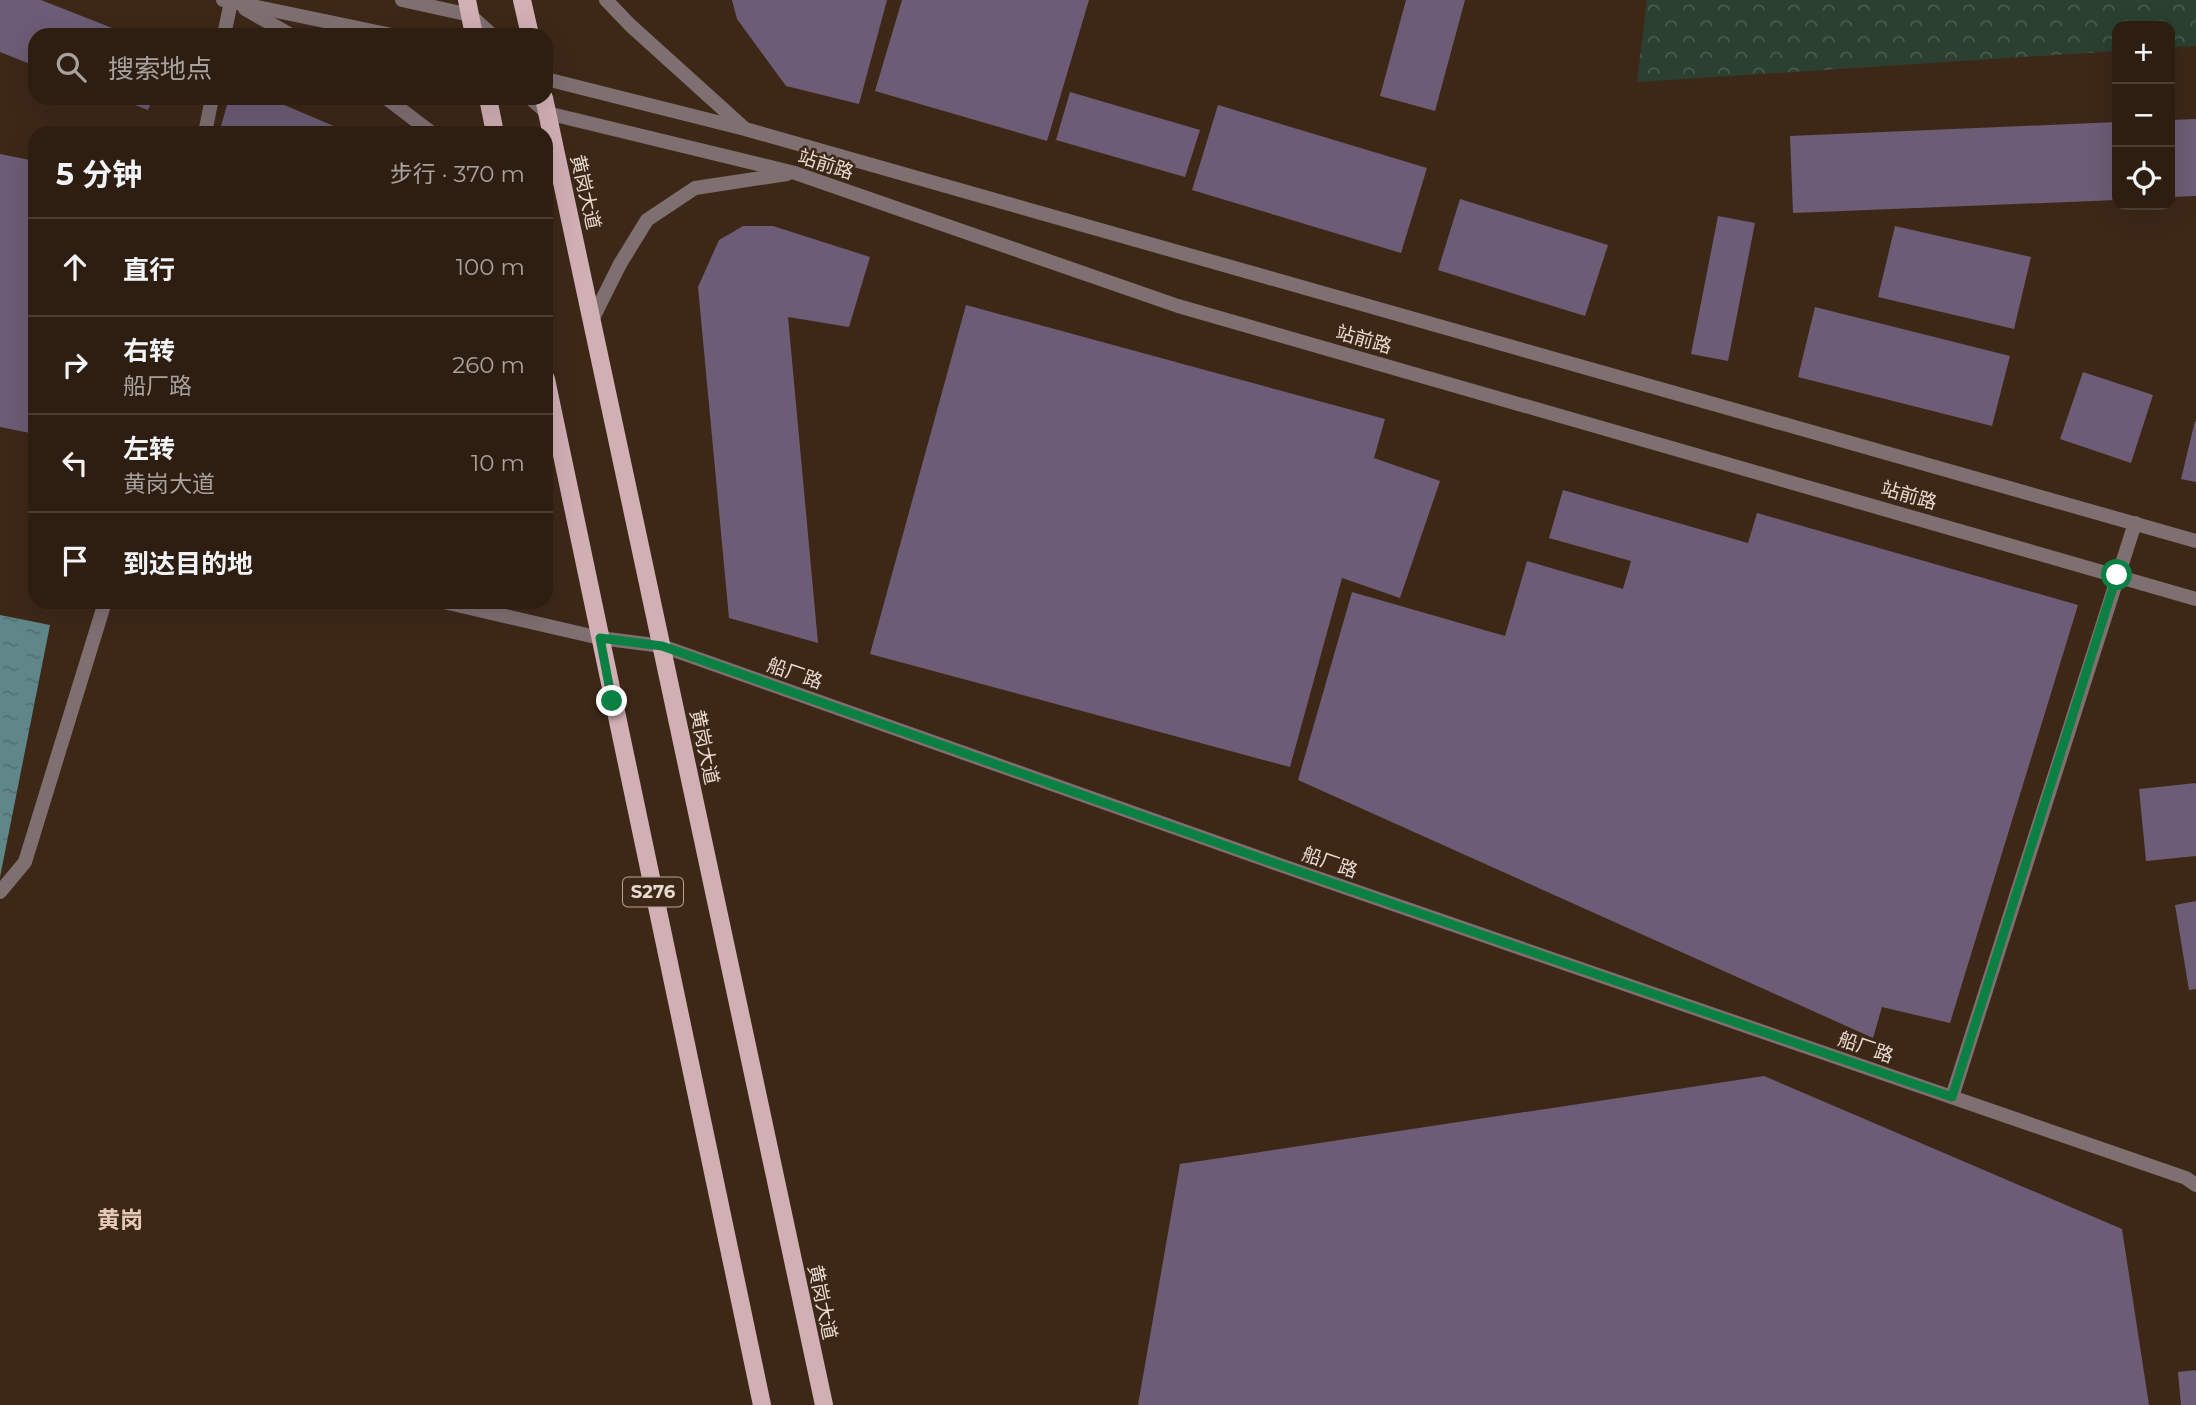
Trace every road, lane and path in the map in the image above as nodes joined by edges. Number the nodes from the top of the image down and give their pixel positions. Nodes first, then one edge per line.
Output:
1 (401, 0) edge
2 (522, 0) edge
3 (606, 0) edge
4 (227, 1) edge
5 (469, 8) edge
6 (225, 28) edge
7 (278, 28) edge
8 (358, 28) edge
9 (473, 28) edge
10 (486, 28) edge
11 (528, 28) edge
12 (553, 81) edge
13 (211, 105) edge
14 (395, 105) edge
15 (489, 105) edge
16 (546, 105) edge
17 (206, 126) edge
18 (423, 126) edge
19 (494, 126) edge
20 (551, 126) edge
21 (745, 129) junction
22 (553, 137) edge
23 (795, 173) junction
24 (593, 318) junction
25 (553, 413) edge
26 (2135, 523) junction
27 (2196, 541) edge
28 (2117, 575) junction
29 (2196, 599) edge
30 (103, 609) edge
31 (474, 609) edge
32 (600, 638) junction
33 (662, 646) junction
34 (0, 892) edge
35 (1952, 1097) junction
36 (2196, 1185) edge
37 (762, 1405) edge
38 (824, 1405) edge

1 - 5 street
2 - 11 main road
3 - 21 street
4 - 6 street
4 - 7 street
4 - 8 street
5 - 9 main road
5 - 10 street
12 - 21 street, 站前路
13 - 17 street
14 - 18 street
15 - 19 main road
16 - 20 main road, 黄岗大道 / S276
16 - 23 street, 站前路
21 - 26 street, 站前路
22 - 24 main road, 黄岗大道 / S276
23 - 24 street
23 - 28 street, 站前路
24 - 33 main road, 黄岗大道 / S276
25 - 32 main road, S276
26 - 27 street, 站前路
26 - 28 street
28 - 29 street, 站前路
28 - 35 street
30 - 34 street
31 - 32 street, 船厂路
32 - 33 street, 船厂路
32 - 37 main road, S276
33 - 35 street, 船厂路
33 - 38 main road, 黄岗大道 / S276
35 - 36 street, 船厂路

